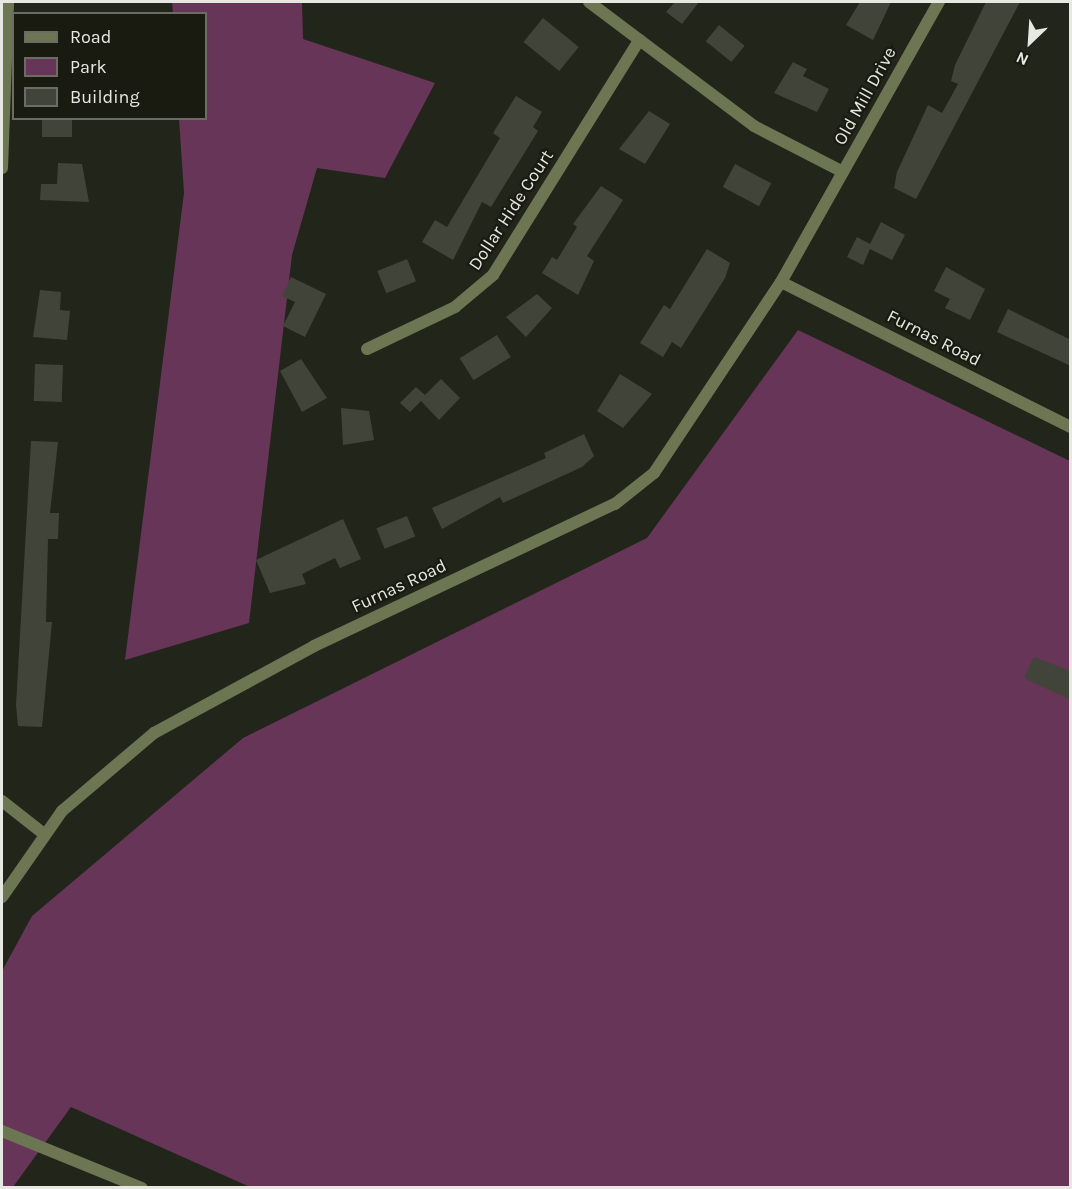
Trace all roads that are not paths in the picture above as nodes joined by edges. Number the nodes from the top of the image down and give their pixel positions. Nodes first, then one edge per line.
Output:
1 (6, 2) edge
2 (589, 2) edge
3 (939, 2) edge
4 (639, 40) junction
5 (2, 168) edge
6 (843, 172) junction
7 (822, 208) joint
8 (781, 282) junction
9 (367, 349) dead end
10 (1071, 427) edge
11 (2, 801) edge
12 (44, 834) junction
13 (2, 897) edge
14 (2, 1131) edge
15 (142, 1188) edge

1 - 5 street
2 - 4 street
3 - 6 street, Old Mill Drive
4 - 6 street
4 - 9 street, Dollar Hide Court
6 - 7 street, Old Mill Drive
7 - 8 street, Furnas Road
8 - 10 street, Furnas Road
8 - 12 street, Furnas Road
11 - 12 street
12 - 13 street, Furnas Road
14 - 15 street

